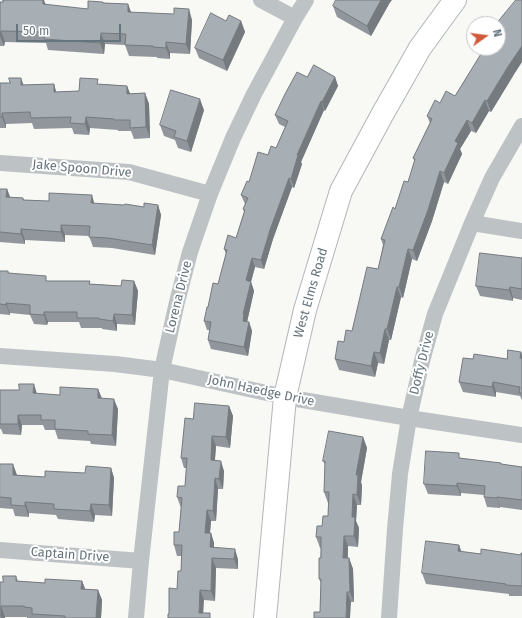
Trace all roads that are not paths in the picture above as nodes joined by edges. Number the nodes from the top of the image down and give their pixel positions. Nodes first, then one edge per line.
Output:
1 (261, 0) edge
2 (306, 0) edge
3 (455, 0) edge
4 (295, 18) junction
5 (522, 126) edge
6 (0, 163) edge
7 (210, 194) junction
8 (472, 223) junction
9 (522, 230) edge
10 (0, 356) edge
11 (162, 370) junction
12 (285, 397) junction
13 (409, 418) junction
14 (522, 435) edge
15 (0, 550) edge
16 (141, 560) junction
17 (136, 618) edge
18 (265, 618) edge
19 (392, 618) edge

1 - 4 street
2 - 4 street, Lorena Drive
3 - 12 main road, West Elms Road
4 - 7 street, Lorena Drive
5 - 8 street, Doffy Drive
6 - 7 street, Jake Spoon Drive
7 - 11 street, Lorena Drive
8 - 9 street
8 - 13 street, Doffy Drive
10 - 11 street, John Haedge Drive
11 - 12 street, John Haedge Drive
11 - 16 street, Lorena Drive
12 - 13 street, John Haedge Drive
12 - 18 main road, West Elms Road
13 - 14 street, John Haedge Drive
13 - 19 street, Doffy Drive
15 - 16 street, Captain Drive
16 - 17 street, Lorena Drive

